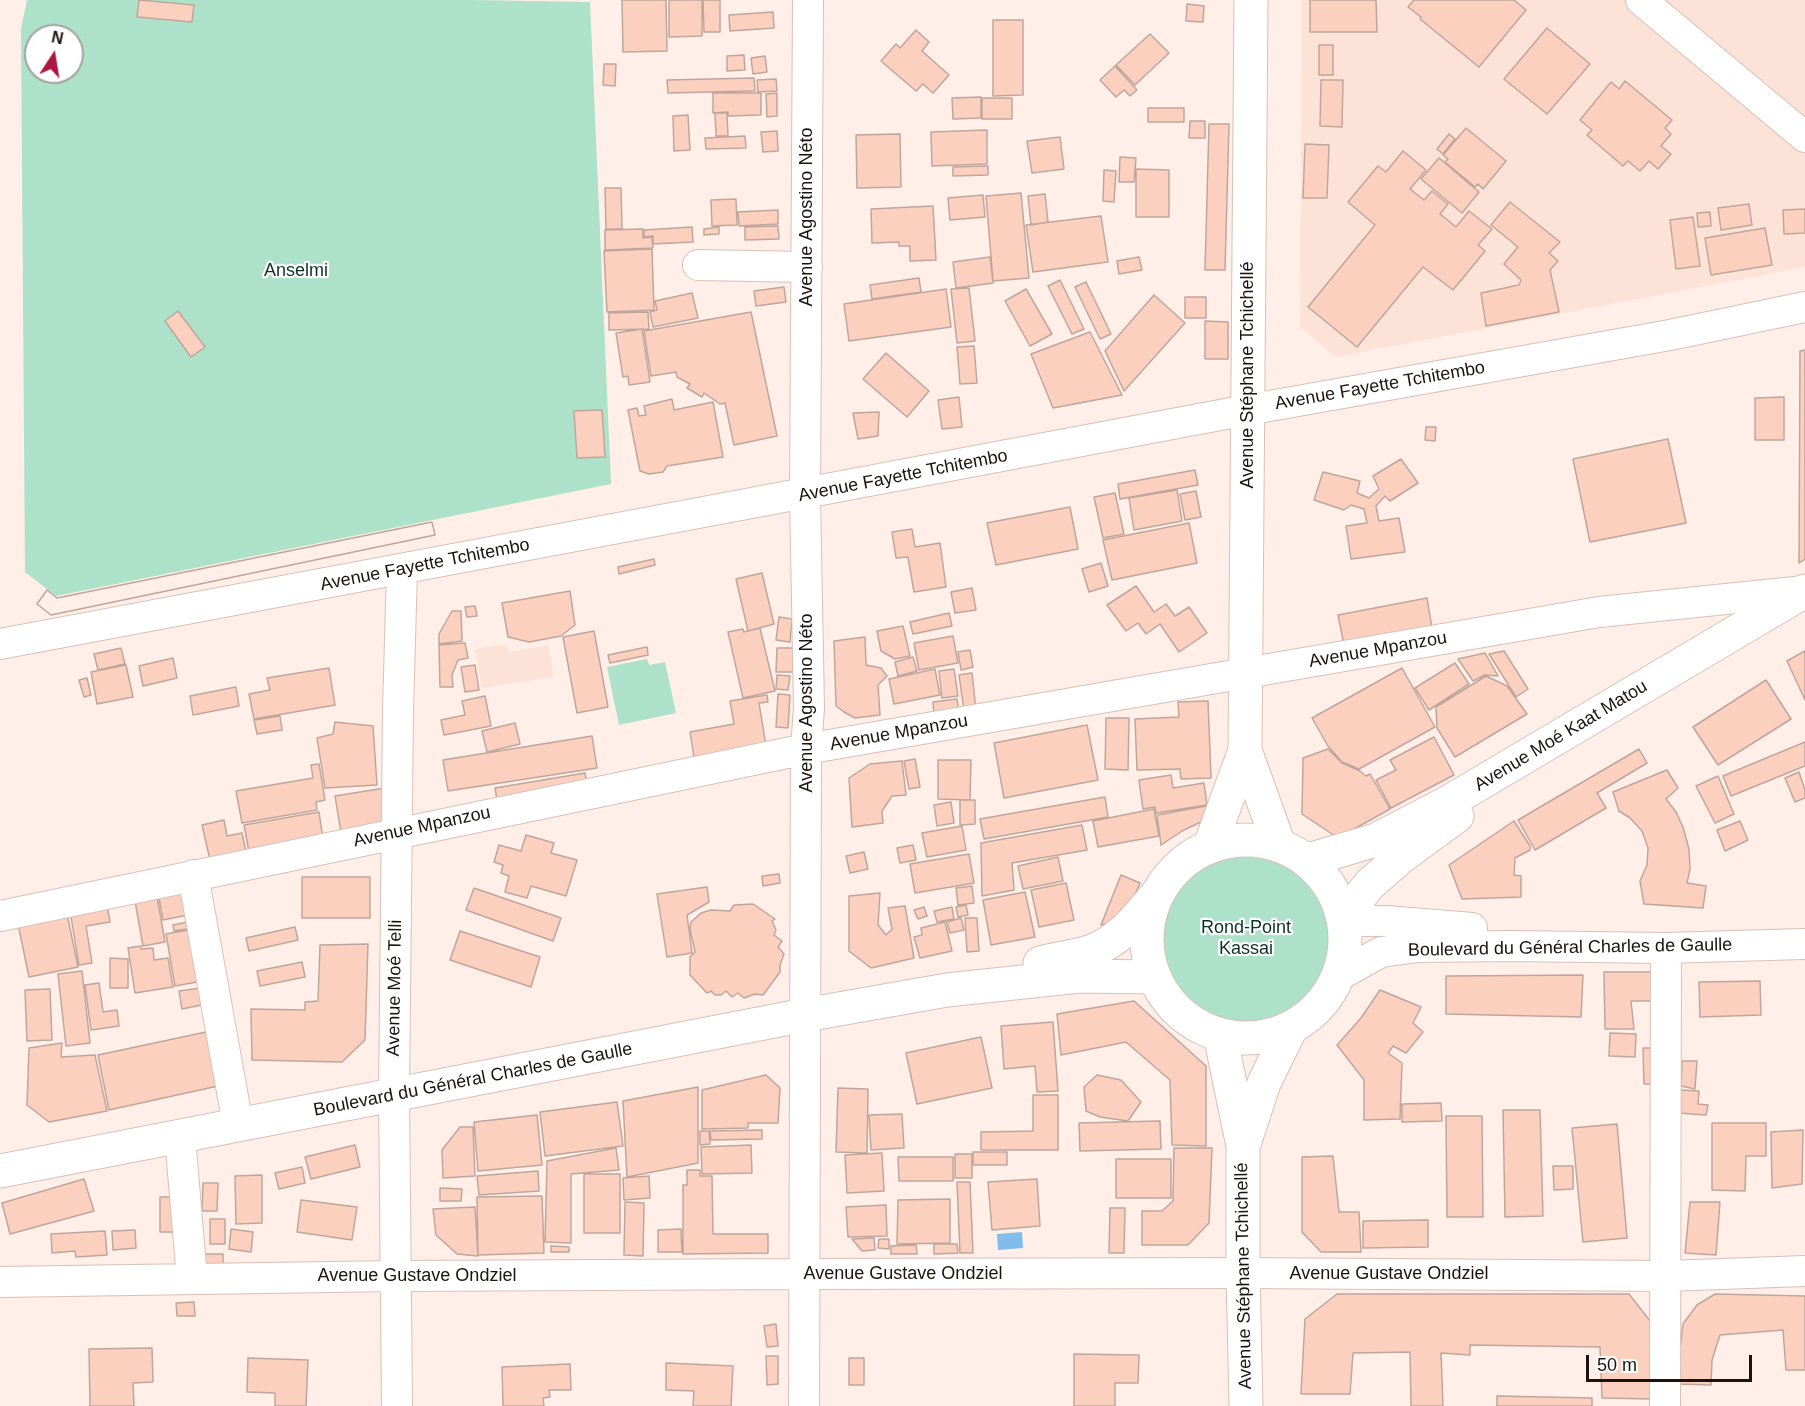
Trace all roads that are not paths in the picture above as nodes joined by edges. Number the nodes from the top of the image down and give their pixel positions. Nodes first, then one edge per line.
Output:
1 (808, 0) edge
2 (1251, 0) edge
3 (1641, 0) edge
4 (1805, 137) edge
5 (698, 265) dead end
6 (807, 267) junction
7 (1805, 307) edge
8 (1247, 410) junction
9 (805, 495) junction
10 (402, 570) junction
11 (1805, 591) edge
12 (1805, 613) edge
13 (0, 644) edge
14 (1246, 673) junction
15 (806, 749) junction
16 (1245, 750) junction
17 (398, 832) junction
18 (1279, 845) junction
19 (1210, 846) junction
20 (1308, 860) junction
21 (194, 875) junction
22 (1156, 895) junction
23 (0, 916) edge
24 (1345, 919) junction
25 (1805, 926) edge
26 (1805, 944) edge
27 (1666, 948) junction
28 (1340, 975) junction
29 (1154, 977) junction
30 (947, 990) junction
31 (806, 1015) junction
32 (1291, 1028) junction
33 (1220, 1035) junction
34 (394, 1095) junction
35 (238, 1125) junction
36 (180, 1137) junction
37 (1243, 1146) junction
38 (0, 1171) edge
39 (1805, 1271) edge
40 (1243, 1273) junction
41 (805, 1274) junction
42 (396, 1276) junction
43 (1666, 1276) junction
44 (192, 1279) junction
45 (0, 1282) edge
46 (396, 1406) edge
47 (804, 1406) edge
48 (1246, 1406) edge
49 (1665, 1406) edge

1 - 6 street, Avenue Agostino Néto
2 - 8 main road, Avenue Stéphane Tchichellé
3 - 4 street
5 - 6 street
6 - 9 street, Avenue Agostino Néto
7 - 8 street, Avenue Fayette Tchitembo
8 - 9 street, Avenue Fayette Tchitembo
8 - 14 main road, Avenue Stéphane Tchichellé
9 - 10 street, Avenue Fayette Tchitembo
9 - 15 street, Avenue Agostino Néto
10 - 13 street, Avenue Fayette Tchitembo
10 - 17 street, Avenue Moé Telli
11 - 14 street, Avenue Mpanzou
11 - 20 main road, Avenue Moé Kaat Matou
12 - 24 main road, Avenue Moé Kaat Matou
14 - 15 street, Avenue Mpanzou
14 - 16 main road, Avenue Stéphane Tchichellé
15 - 17 street, Avenue Mpanzou
15 - 31 street, Avenue Agostino Néto
16 - 18 main road, Avenue Stéphane Tchichellé
16 - 19 main road, Avenue Stéphane Tchichellé
17 - 21 street, Avenue Mpanzou
17 - 34 street, Avenue Moé Telli
18 - 19 main road
18 - 20 main road
19 - 22 main road
20 - 24 main road
21 - 23 street, Avenue Mpanzou
21 - 35 street
22 - 29 main road
22 - 30 main road, Boulevard du Général Charles de Gaulle
24 - 25 street, Boulevard du Général Charles de Gaulle
24 - 28 main road
26 - 27 street, Boulevard du Général Charles de Gaulle
27 - 28 street, Boulevard du Général Charles de Gaulle
27 - 43 street
28 - 32 main road
29 - 30 main road, Boulevard du Général Charles de Gaulle
29 - 33 main road
30 - 31 main road, Boulevard du Général Charles de Gaulle
31 - 34 main road, Boulevard du Général Charles de Gaulle
31 - 41 street, Avenue Agostino Néto
32 - 33 main road
32 - 37 main road, Avenue Stéphane Tchichellé
33 - 37 main road, Avenue Stéphane Tchichellé
34 - 35 main road, Boulevard du Général Charles de Gaulle
34 - 42 street, Avenue Moé Telli
35 - 36 main road, Boulevard du Général Charles de Gaulle
36 - 38 main road, Boulevard du Général Charles de Gaulle
36 - 44 street
37 - 40 main road, Avenue Stéphane Tchichellé
39 - 43 street, Avenue Gustave Ondziel
40 - 41 street, Avenue Gustave Ondziel
40 - 43 street, Avenue Gustave Ondziel
40 - 48 main road, Avenue Stéphane Tchichellé
41 - 42 street, Avenue Gustave Ondziel
41 - 47 street, Avenue Agostino Néto
42 - 44 street, Avenue Gustave Ondziel
42 - 46 street, Avenue Moé Telli
43 - 49 street
44 - 45 street, Avenue Gustave Ondziel

